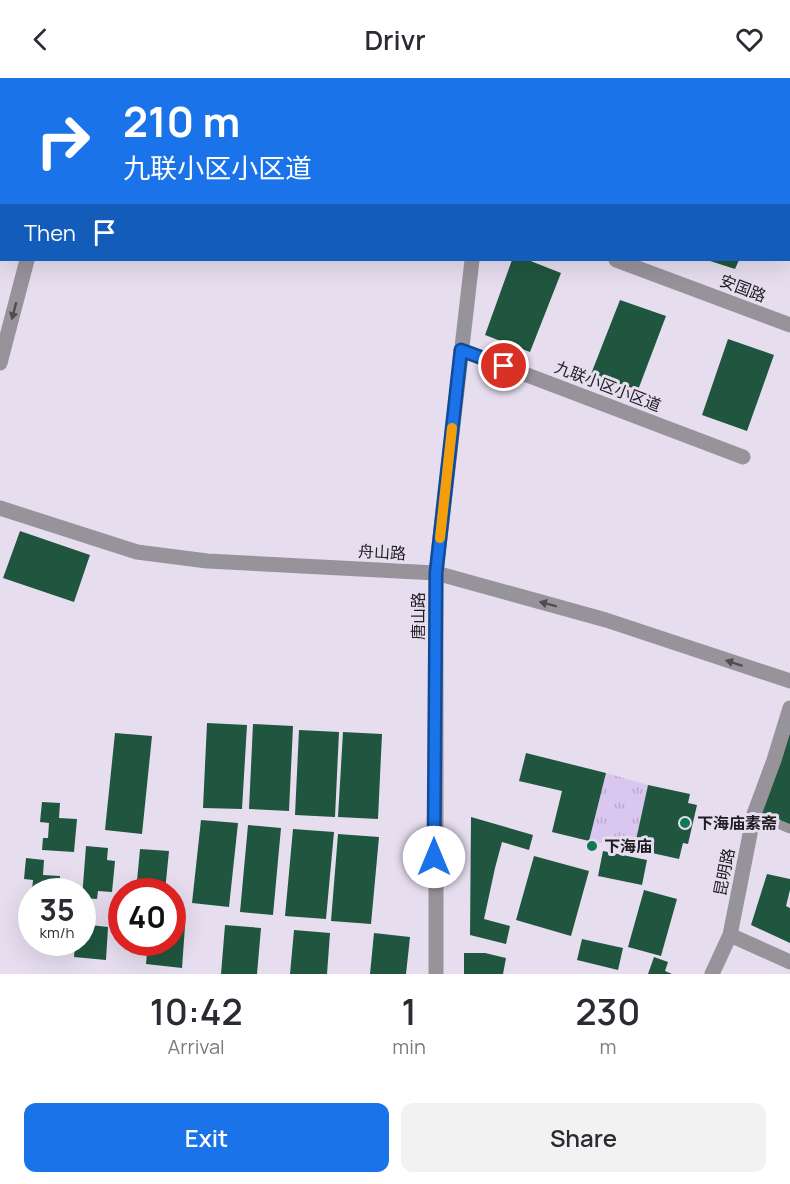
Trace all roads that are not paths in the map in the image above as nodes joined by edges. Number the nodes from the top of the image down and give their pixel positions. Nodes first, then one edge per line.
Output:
1 (27, 261) edge
2 (472, 261) edge
3 (619, 261) edge
4 (790, 325) edge
5 (461, 350) junction
6 (0, 363) edge
7 (743, 457) dead end
8 (0, 508) edge
9 (436, 573) junction
10 (790, 681) edge
11 (790, 708) edge
12 (754, 814) junction
13 (790, 829) edge
14 (730, 935) junction
15 (790, 962) edge
16 (436, 974) edge
17 (712, 974) edge

1 -> 6 street
2 - 5 street, 唐山路
3 - 4 street, 安国路
5 - 7 street, 九联小区小区道
5 - 9 street, 唐山路
8 - 9 street, 舟山路
10 -> 9 street, 舟山路
9 - 16 street, 唐山路
11 - 12 street, 昆明路
12 - 13 lane
12 - 14 street, 昆明路
14 - 15 street
14 - 17 street, 昆明路

